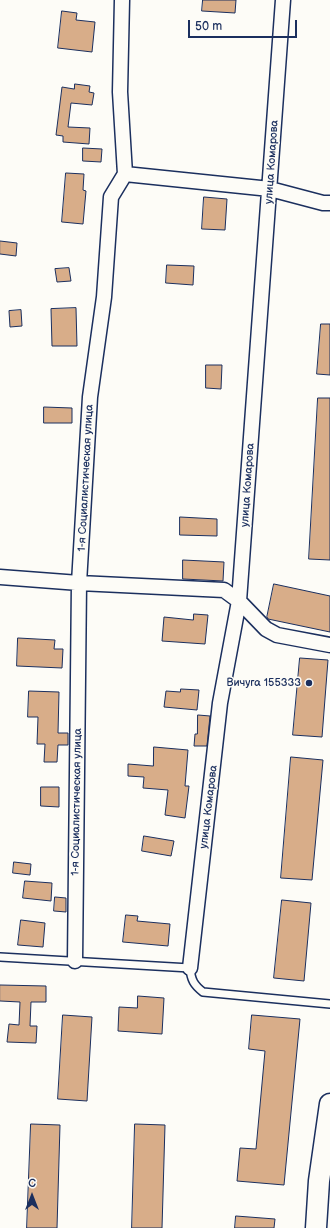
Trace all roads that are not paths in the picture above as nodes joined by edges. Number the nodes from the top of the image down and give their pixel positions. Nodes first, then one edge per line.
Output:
1 (122, 0) edge
2 (283, 0) edge
3 (125, 174) junction
4 (270, 189) junction
5 (330, 203) edge
6 (0, 577) edge
7 (79, 583) junction
8 (239, 601) junction
9 (330, 645) edge
10 (0, 957) edge
11 (75, 961) junction
12 (190, 968) junction
13 (330, 1004) edge
14 (330, 1104) edge
15 (316, 1228) edge

1 - 3 street
2 - 4 street, улица Комарова
3 - 4 street
3 - 7 street, 1-я Социалистическая улица
4 - 5 street
4 - 8 street, улица Комарова
6 - 7 street
7 - 8 street
7 - 11 street, 1-я Социалистическая улица
8 - 9 street
8 - 12 street, улица Комарова
10 - 11 lane
11 - 12 lane
12 - 13 lane, улица Комарова
14 - 15 main road

